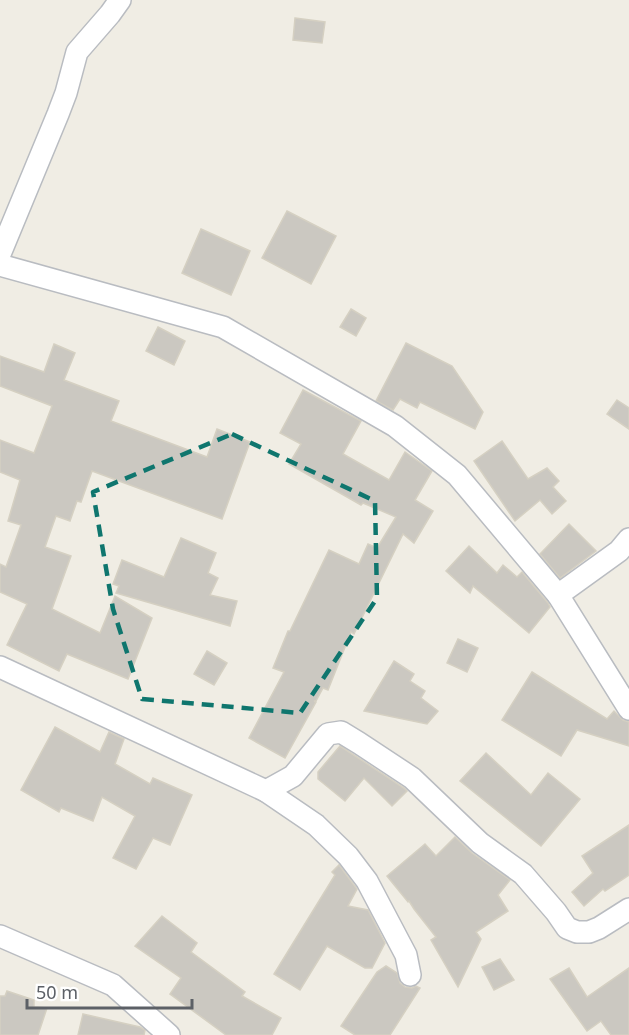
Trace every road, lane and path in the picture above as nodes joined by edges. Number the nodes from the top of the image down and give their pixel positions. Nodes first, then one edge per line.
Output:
1 (120, 0) edge
2 (0, 254) edge
3 (0, 265) edge
4 (629, 539) edge
5 (558, 595) junction
6 (0, 667) edge
7 (629, 709) edge
8 (266, 791) junction
9 (629, 909) edge
10 (0, 936) edge
11 (410, 975) dead end
12 (170, 1035) edge

1 - 2 street
3 - 5 street
4 - 5 street
5 - 7 street
6 - 8 street
8 - 9 street
8 - 11 street
10 - 12 street

